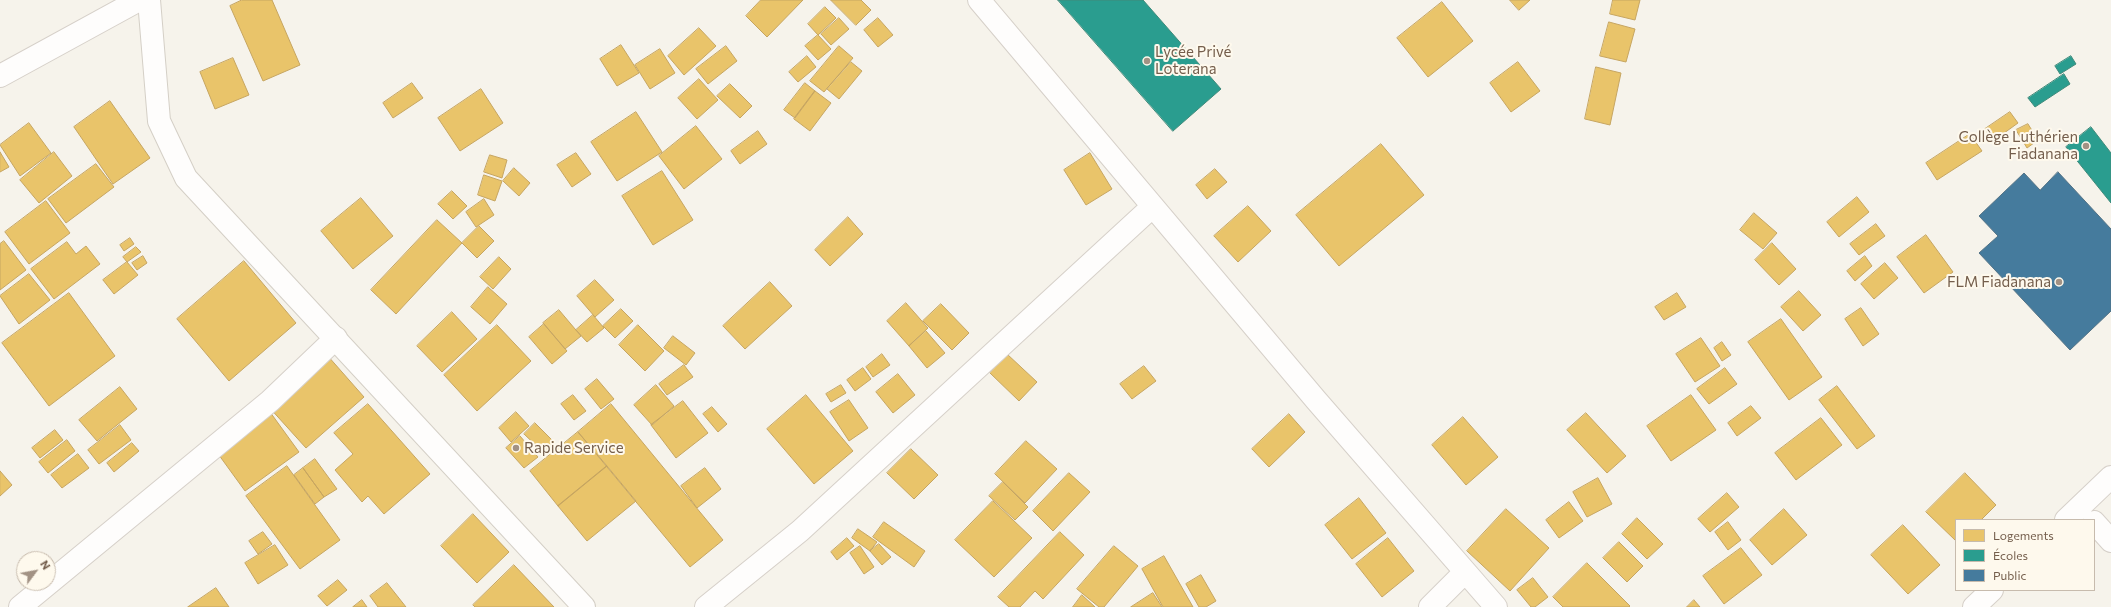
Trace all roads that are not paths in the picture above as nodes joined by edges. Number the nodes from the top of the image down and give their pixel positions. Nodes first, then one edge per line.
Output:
1 (139, 0) edge
2 (150, 0) edge
3 (979, 0) edge
4 (0, 76) edge
5 (1152, 207) junction
6 (336, 338) junction
7 (2111, 477) edge
8 (2083, 517) edge
9 (2095, 527) edge
10 (2111, 541) edge
11 (1465, 572) junction
12 (1991, 591) edge
13 (20, 607) edge
14 (584, 607) edge
15 (706, 607) edge
16 (1430, 607) edge
17 (1496, 607) edge
18 (1974, 607) edge

1 - 4 street
2 - 6 street
3 - 5 street
5 - 11 street
5 - 15 street
6 - 13 street
6 - 14 street
7 - 8 street
9 - 10 street
11 - 16 street
11 - 17 street
12 - 18 street

